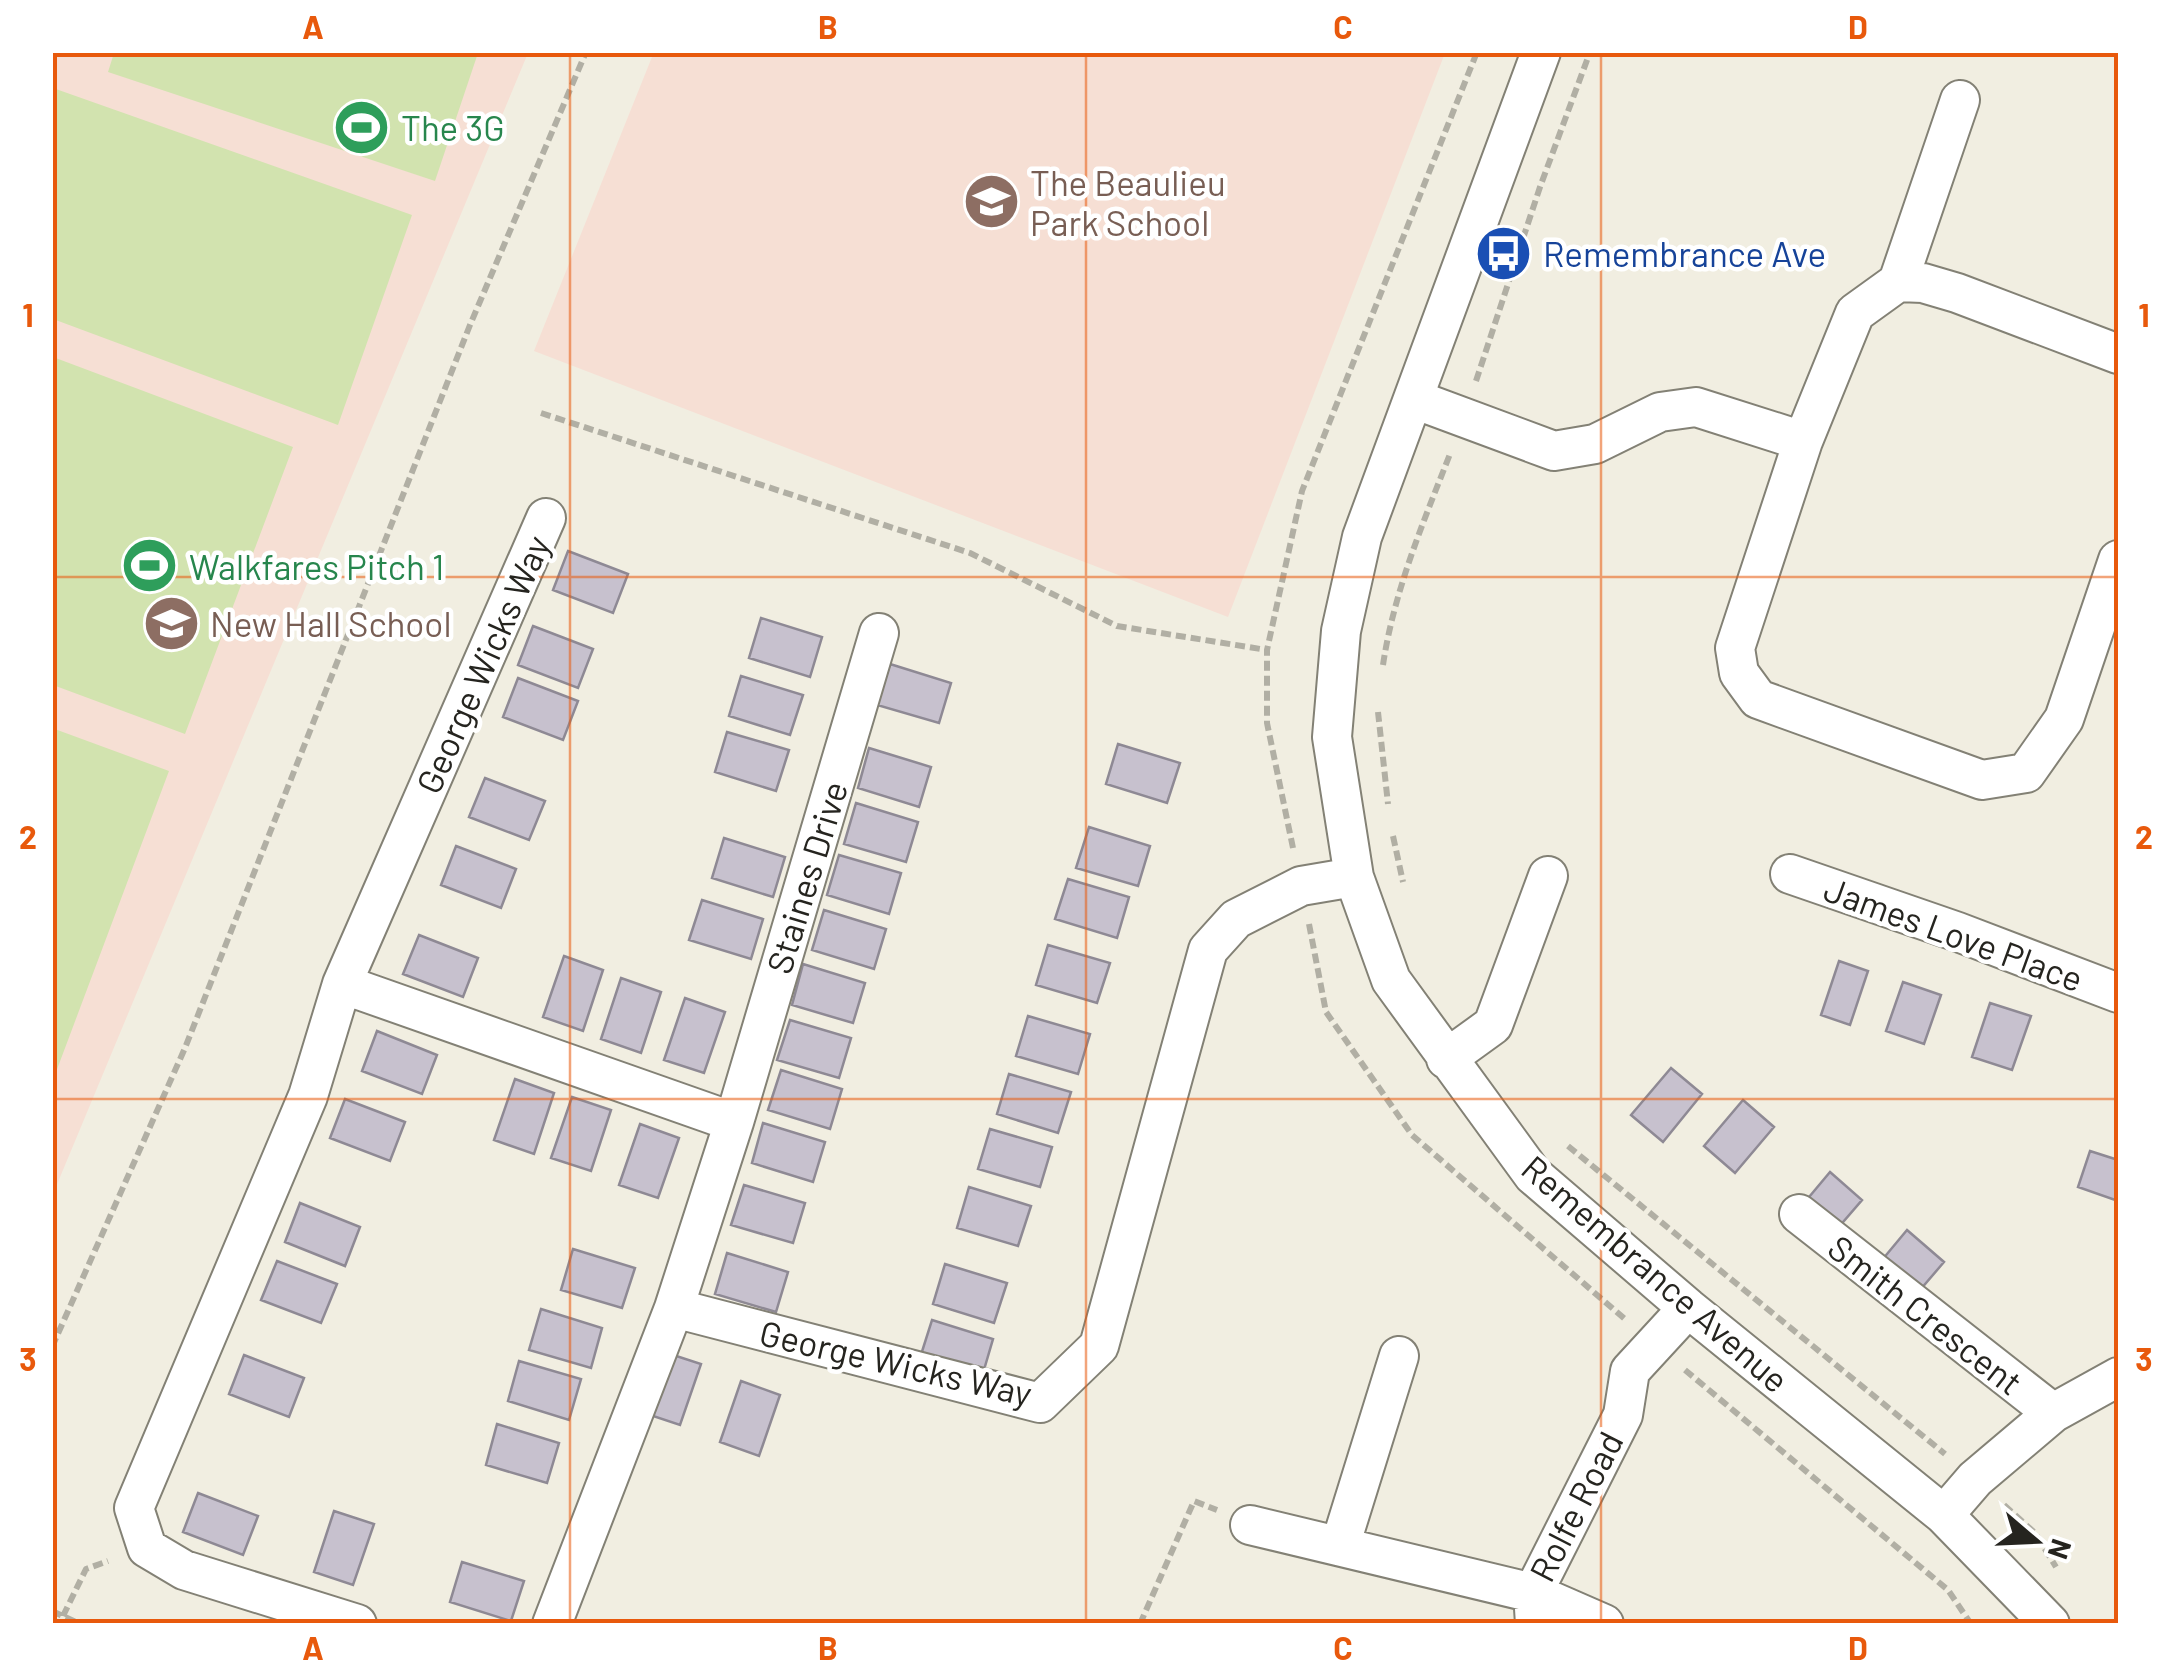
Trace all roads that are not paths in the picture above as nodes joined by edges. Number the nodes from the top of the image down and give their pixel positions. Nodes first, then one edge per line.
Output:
1 (1541, 52) edge
2 (1960, 100) dead end
3 (1898, 282) junction
4 (2118, 354) edge
5 (1414, 399) junction
6 (1804, 441) junction
7 (546, 518) dead end
8 (2118, 560) edge
9 (879, 633) dead end
10 (1790, 874) dead end
11 (1548, 876) dead end
12 (1354, 877) junction
13 (342, 984) junction
14 (2118, 993) edge
15 (1446, 1058) junction
16 (734, 1122) junction
17 (1800, 1214) dead end
18 (674, 1308) junction
19 (1688, 1308) junction
20 (1399, 1356) dead end
21 (2118, 1377) edge
22 (2053, 1414) junction
23 (1944, 1514) junction
24 (1250, 1524) road end
25 (1340, 1546) junction
26 (1534, 1608) edge
27 (357, 1624) edge
28 (552, 1624) edge
29 (1604, 1624) edge
30 (2050, 1624) edge

1 - 5 street, Remembrance Avenue
2 - 3 street
3 - 4 street
3 - 6 street
5 - 6 street
5 - 12 street, Remembrance Avenue
6 - 8 street
7 - 13 street, George Wicks Way
9 - 16 street, Staines Drive
10 - 14 street, James Love Place
11 - 15 street
12 - 15 street, Remembrance Avenue
12 - 18 street, George Wicks Way
13 - 16 street
13 - 27 street, George Wicks Way
15 - 19 street, Remembrance Avenue
16 - 18 street, Staines Drive
17 - 22 street, Smith Crescent
18 - 28 street
19 - 23 street, Remembrance Avenue
19 - 26 street, Rolfe Road
20 - 25 street
21 - 22 street, Smith Crescent
22 - 23 street, Smith Crescent
23 - 30 street, Remembrance Avenue
24 - 25 street, Rolfe Road
25 - 26 street, Rolfe Road
26 - 29 street

